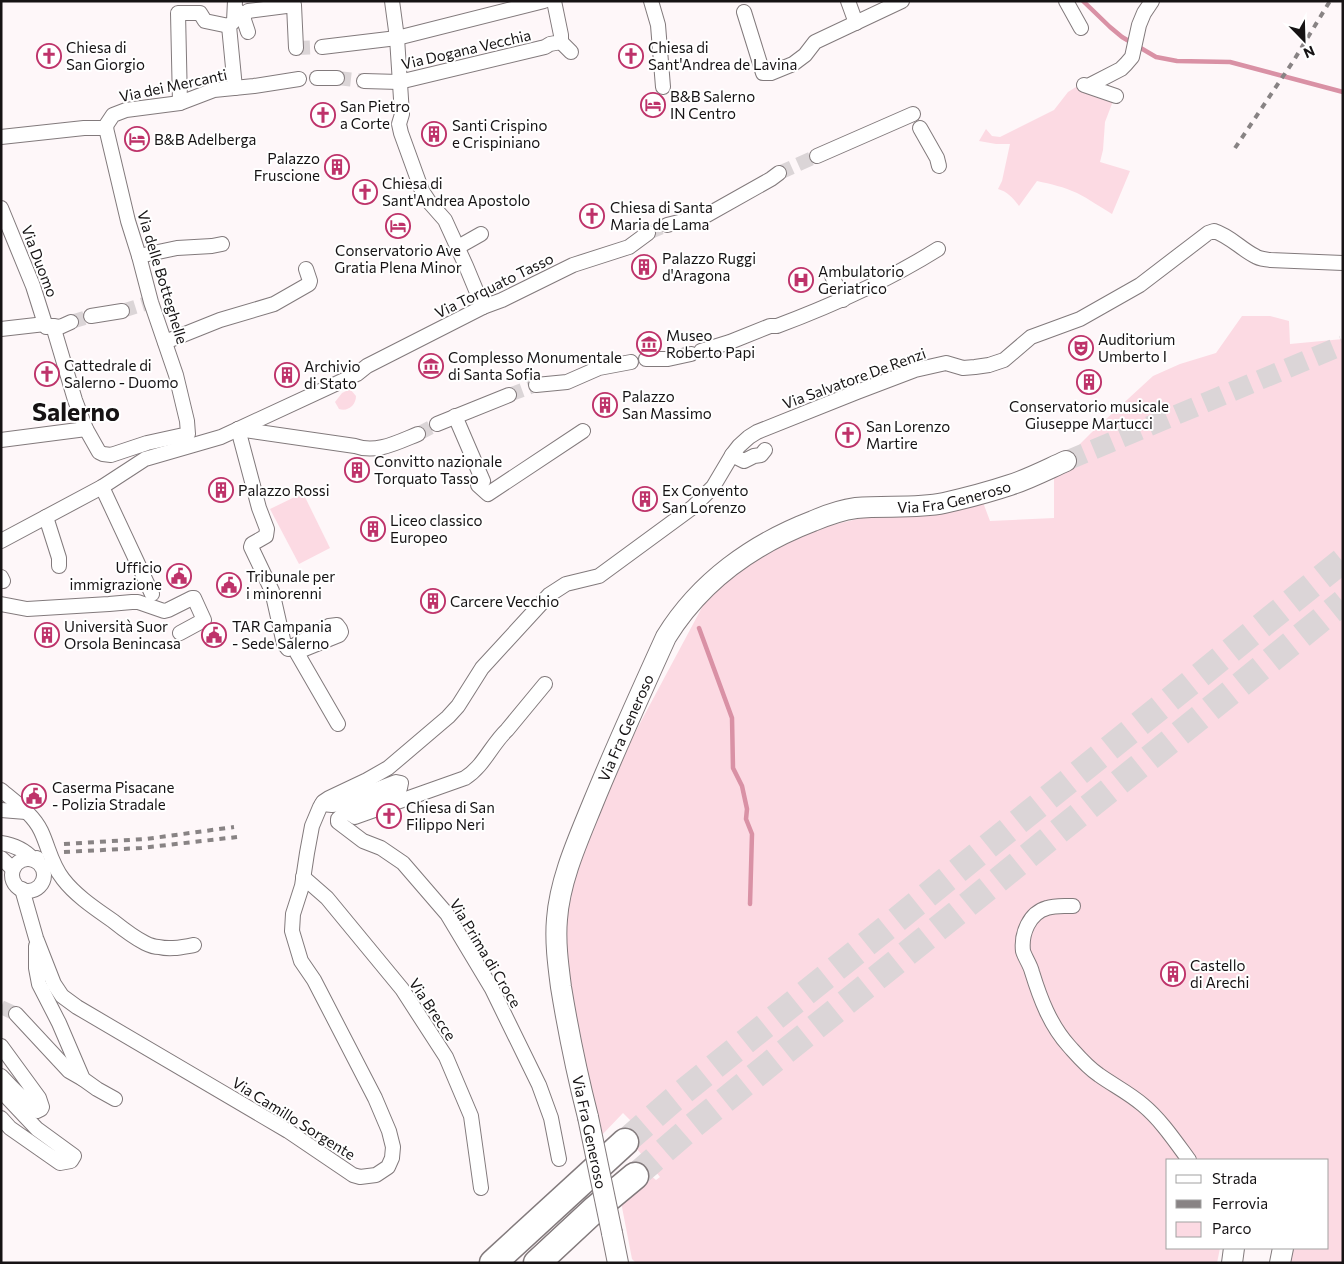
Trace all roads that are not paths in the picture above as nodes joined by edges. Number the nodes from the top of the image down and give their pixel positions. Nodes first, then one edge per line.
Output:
1 (392, 1) edge
2 (544, 1) edge
3 (554, 1) edge
4 (651, 1) edge
5 (848, 1) edge
6 (902, 1) edge
7 (1066, 1) edge
8 (1152, 1) edge
9 (238, 9) edge
10 (744, 12) dead end
11 (856, 23) junction
12 (229, 26) junction
13 (1081, 28) dead end
14 (248, 32) dead end
15 (397, 38) junction
16 (322, 47) tunnel mouth
17 (296, 48) dead end
18 (317, 78) dead end
19 (337, 78) tunnel mouth
20 (299, 79) dead end
21 (364, 81) tunnel mouth
22 (399, 82) junction
23 (663, 87) dead end
24 (234, 88) junction
25 (1116, 96) dead end
26 (180, 103) junction
27 (914, 114) dead end
28 (106, 128) junction
29 (920, 128) dead end
30 (1, 137) edge
31 (817, 156) tunnel mouth
32 (939, 166) dead end
33 (778, 173) tunnel mouth
34 (1, 208) edge
35 (667, 225) tunnel mouth
36 (648, 233) tunnel mouth
37 (480, 234) dead end
38 (222, 244) dead end
39 (458, 247) junction
40 (938, 249) dead end
41 (139, 256) junction
42 (1343, 263) edge
43 (306, 269) dead end
44 (832, 276) dead end
45 (843, 300) junction
46 (483, 307) junction
47 (122, 311) tunnel mouth
48 (91, 316) tunnel mouth
49 (71, 322) tunnel mouth
50 (48, 325) junction
51 (1, 329) edge
52 (166, 342) junction
53 (646, 359) dead end
54 (631, 362) dead end
55 (536, 385) tunnel mouth
56 (509, 394) tunnel mouth
57 (455, 416) junction
58 (437, 424) tunnel mouth
59 (86, 429) junction
60 (238, 429) junction
61 (583, 431) dead end
62 (418, 434) tunnel mouth
63 (1, 440) edge
64 (152, 447) junction
65 (765, 450) dead end
66 (732, 455) junction
67 (1066, 461) tunnel mouth
68 (102, 488) junction
69 (46, 517) junction
70 (2, 539) edge
71 (59, 566) dead end
72 (152, 594) dead end
73 (1, 604) edge
74 (180, 633) dead end
75 (544, 684) dead end
76 (338, 724) dead end
77 (506, 731) junction
78 (483, 772) dead end
79 (1, 790) edge
80 (322, 804) junction
81 (1, 810) edge
82 (352, 811) junction
83 (26, 812) junction
84 (1, 843) edge
85 (47, 850) junction
86 (1, 858) edge
87 (34, 860) junction
88 (48, 868) junction
89 (303, 877) junction
90 (14, 880) edge
91 (1073, 906) dead end
92 (36, 938) junction
93 (194, 945) dead end
94 (16, 1014) tunnel mouth
95 (1, 1046) edge
96 (1, 1076) edge
97 (83, 1079) junction
98 (1, 1091) edge
99 (115, 1099) dead end
100 (1, 1118) edge
101 (625, 1142) tunnel mouth
102 (559, 1159) dead end
103 (1188, 1159) edge
104 (635, 1176) tunnel mouth
105 (481, 1188) dead end
106 (1234, 1249) edge
107 (1283, 1249) edge
108 (619, 1260) edge
109 (493, 1263) edge
110 (537, 1263) edge
111 (1232, 1263) edge
112 (1280, 1263) edge

1 - 15 street
2 - 15 street
3 - 22 street, Via Dogana Vecchia
4 - 23 street
5 - 11 street
6 - 11 street
7 - 13 street
8 - 25 street
9 - 12 street
9 - 14 street
9 - 17 street
10 - 11 street
12 - 24 street
12 - 26 street
15 - 16 street
15 - 22 street
18 - 19 street
20 - 24 street, Via dei Mercanti
21 - 22 street, Via Dogana Vecchia
22 - 39 street
24 - 26 street, Via dei Mercanti
26 - 28 street, Via dei Mercanti
27 - 31 street
28 - 30 street
28 - 41 street, Via delle Botteghelle
29 - 32 street
33 - 35 street
34 - 50 street, Via Duomo
36 - 46 street, Via Torquato Tasso
37 - 39 street
38 - 41 street
39 - 46 street
40 - 45 street
41 - 52 street, Via delle Botteghelle
42 - 66 street, Via Salvatore De Renzi
43 - 52 street
44 - 45 street
45 - 53 street
46 - 60 street, Via Torquato Tasso
47 - 48 street
49 - 50 street
50 - 51 street
50 - 59 street, Via Duomo
52 - 64 street, Via delle Botteghelle
54 - 55 street
56 - 57 street
57 - 58 street
57 - 61 street
59 - 63 street
59 - 64 street, Via Duomo
60 - 62 street
60 - 64 street, Via Torquato Tasso
60 - 76 street
64 - 68 street
65 - 66 street
66 - 80 street, Via Salvatore De Renzi
67 - 108 main road, Via Fra Generoso, bridge
68 - 69 street
68 - 72 street
69 - 70 street
69 - 71 street
73 - 74 street
75 - 77 street
77 - 78 street
77 - 82 street
79 - 83 street
80 - 82 street
80 - 89 street, Via Camillo Sorgente
81 - 83 street
82 - 102 street, Via Prima di Croce
83 - 85 street
84 - 87 street
85 - 87 street
85 - 88 street
86 - 90 street
87 - 88 street
87 - 90 street
88 - 90 street, Via Camillo Sorgente
88 - 93 street
89 - 92 street, Via Camillo Sorgente
89 - 105 street, Via Brecce
90 - 92 street, Via Camillo Sorgente
91 - 103 street
92 - 97 street
94 - 97 street
95 - 96 street
97 - 99 street
98 - 100 street
101 - 109 highway
104 - 110 highway
106 - 111 main road
107 - 112 main road

